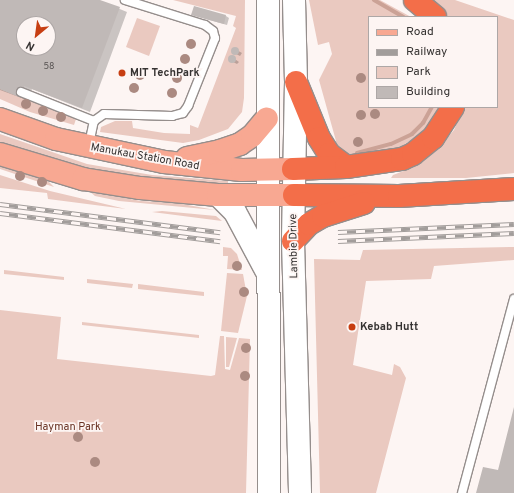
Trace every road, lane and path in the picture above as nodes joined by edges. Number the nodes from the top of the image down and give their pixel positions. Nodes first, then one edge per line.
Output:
1 (125, 0) edge
2 (268, 0) edge
3 (294, 0) edge
4 (415, 0) edge
5 (434, 16) edge
6 (296, 82) junction
7 (22, 92) dead end
8 (453, 108) edge
9 (267, 118) junction
10 (94, 121) junction
11 (6, 124) edge
12 (88, 147) junction
13 (0, 154) edge
14 (164, 162) junction
15 (346, 167) junction
16 (294, 169) junction
17 (268, 170) junction
18 (514, 189) edge
19 (294, 195) junction
20 (384, 195) junction
21 (218, 196) junction
22 (268, 196) junction
23 (293, 240) junction
24 (268, 272) junction
25 (514, 299) edge
26 (269, 493) edge
27 (300, 493) edge
28 (462, 493) edge

1 - 10 lane
2 - 9 main road
3 - 6 main road, Lambie Drive
4 - 5 highway
6 - 15 highway
6 - 16 main road, Lambie Drive
7 - 10 lane
8 - 15 highway
9 - 14 main road
9 - 17 main road
10 - 12 lane
11 - 12 main road, Manukau Station Road
12 - 14 main road, Manukau Station Road
13 - 21 main road
14 - 17 main road, Manukau Station Road
15 - 16 highway
16 - 17 main road, Manukau Station Road
16 - 19 main road, Lambie Drive
17 - 22 main road
18 - 20 highway
19 - 20 highway
19 - 22 main road
19 - 23 main road, Lambie Drive
20 - 23 highway
21 - 22 main road
21 - 24 main road
22 - 24 main road
23 - 27 main road, Lambie Drive
24 - 26 main road
25 - 28 lane

